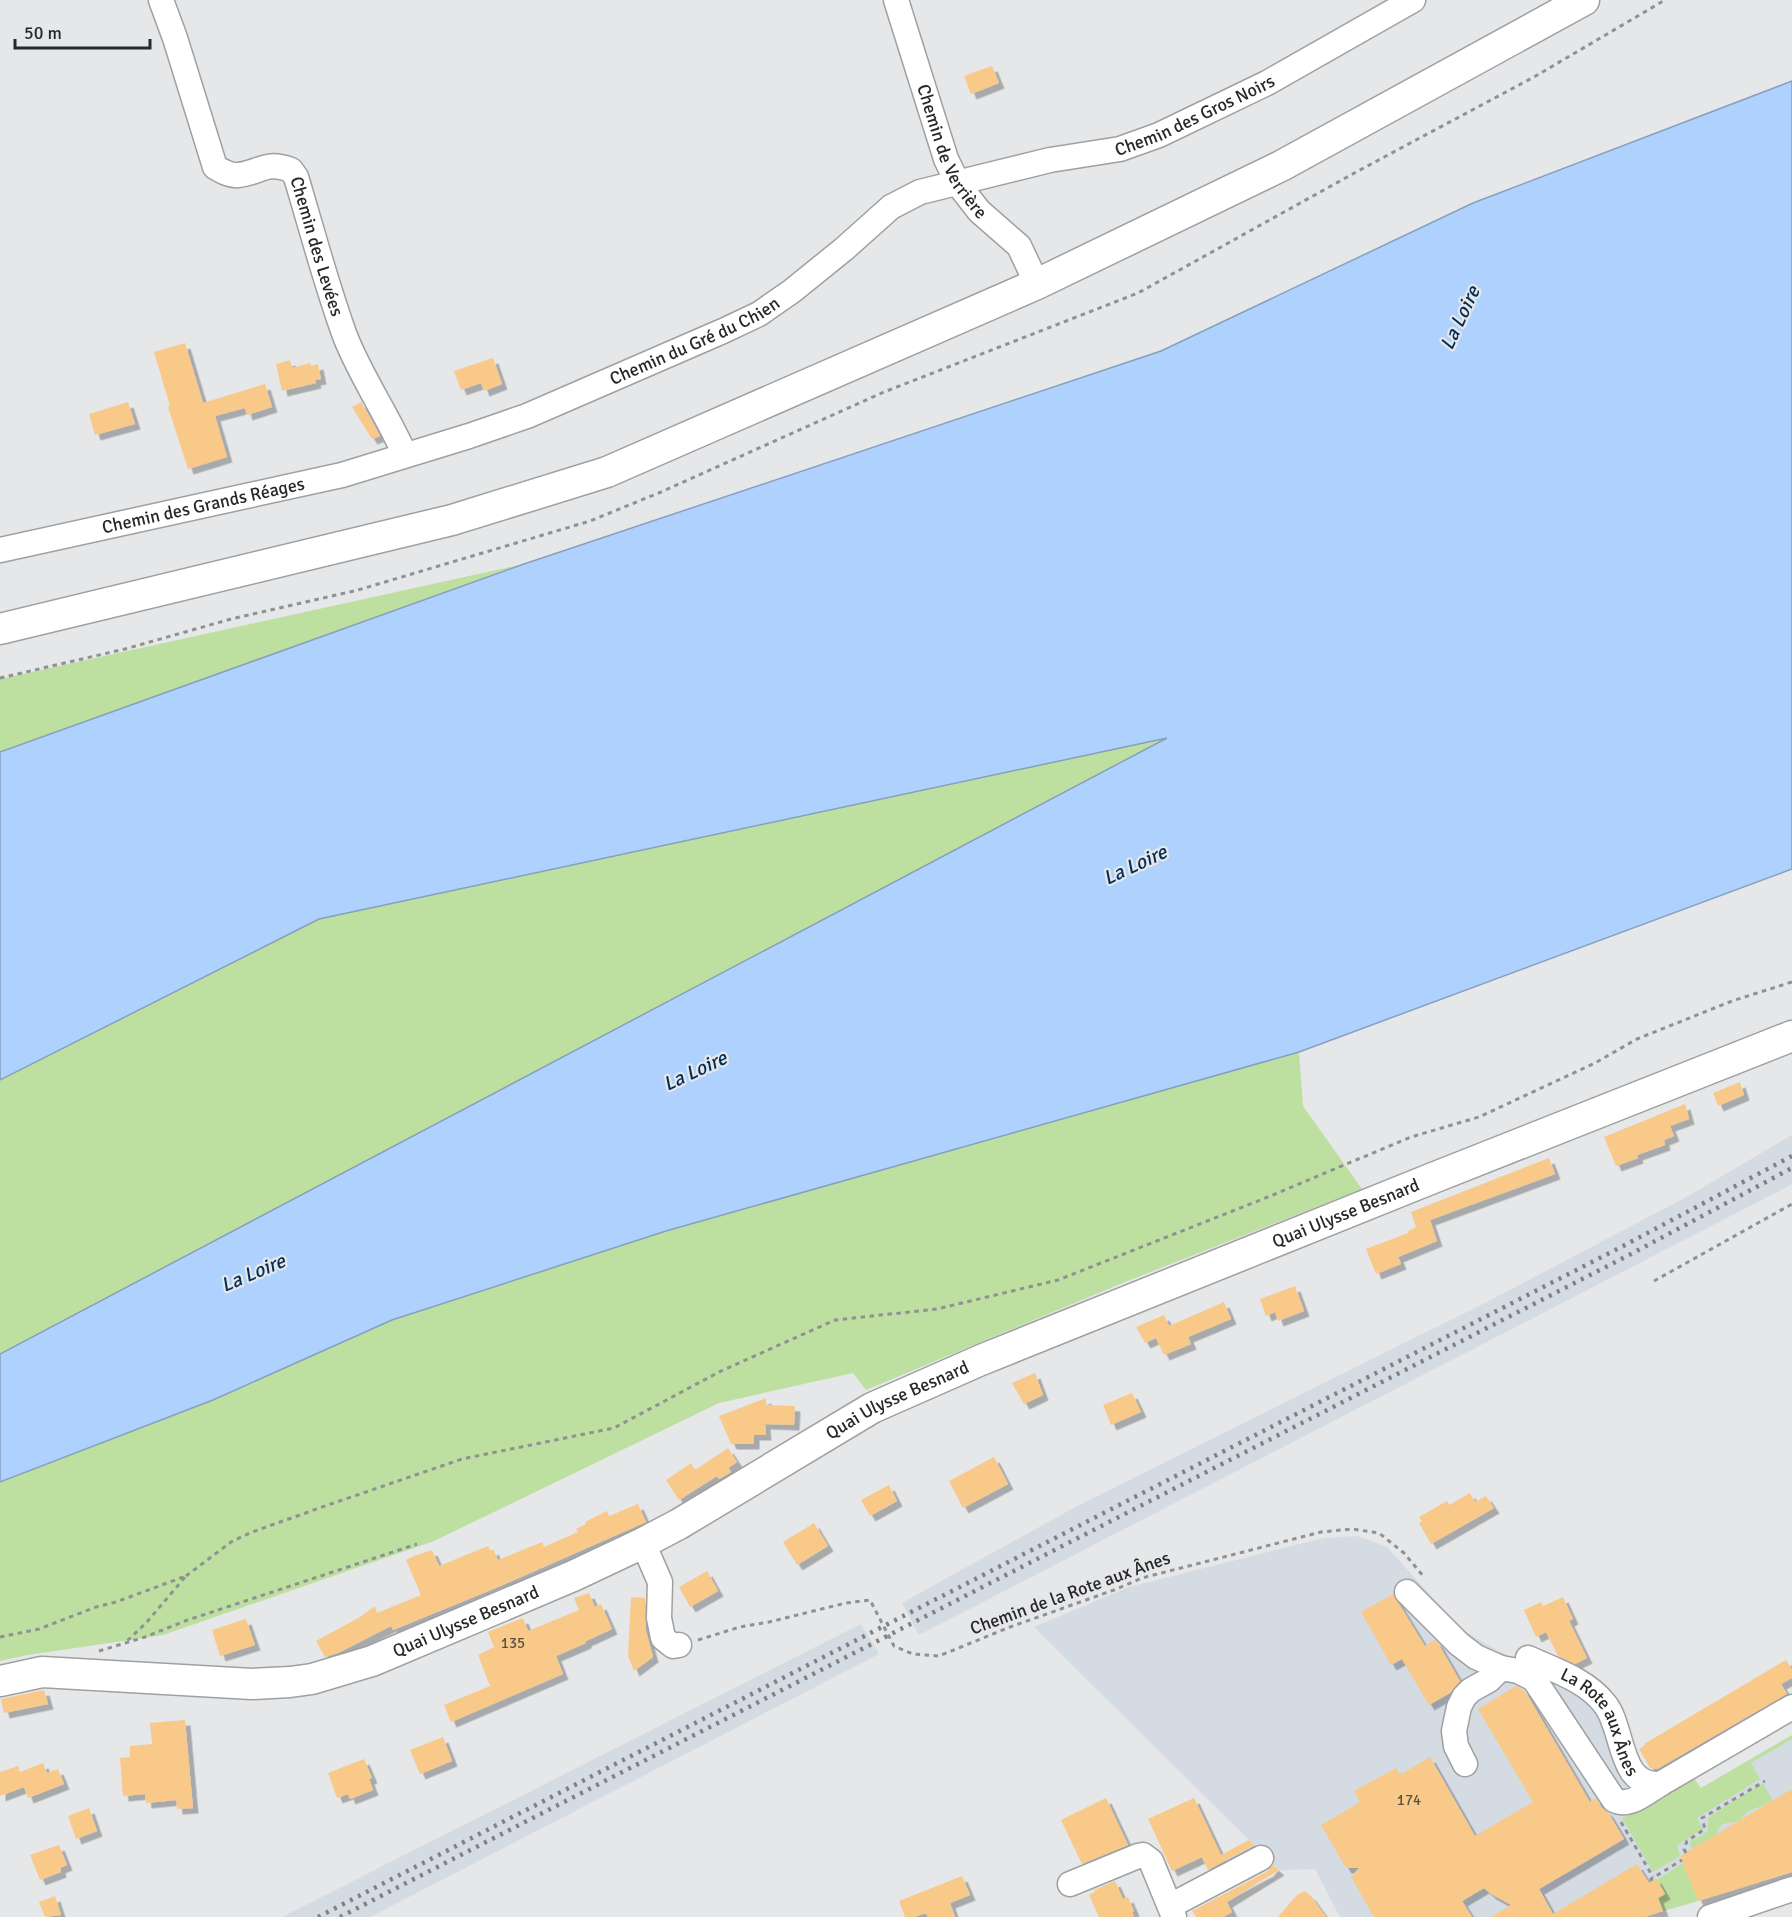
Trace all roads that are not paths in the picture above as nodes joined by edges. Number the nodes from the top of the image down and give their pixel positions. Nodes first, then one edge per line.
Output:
1 (161, 0) edge
2 (896, 0) edge
3 (1413, 0) edge
4 (1584, 0) edge
5 (958, 184) junction
6 (1037, 284) junction
7 (405, 455) junction
8 (0, 550) edge
9 (0, 629) edge
10 (1792, 1036) edge
11 (644, 1543) junction
12 (1418, 1588) road end
13 (679, 1645) road end
14 (1528, 1659) dead end
15 (1501, 1668) junction
16 (0, 1681) edge
17 (1792, 1707) edge
18 (1465, 1764) dead end
19 (1660, 1784) junction
20 (1261, 1858) dead end
21 (1070, 1884) dead end
22 (1792, 1889) edge
23 (1172, 1912) edge
24 (1710, 1917) edge

1 - 7 street, Chemin des Levées
2 - 5 street, Chemin de Verrière
3 - 5 street, Chemin des Gros Noirs
4 - 6 main road
5 - 6 street, Chemin de Verrière
5 - 7 street, Chemin du Gré du Chien
6 - 9 main road
7 - 8 street, Chemin des Grands Réages
10 - 11 main road, Quai Ulysse Besnard
11 - 13 street
11 - 16 main road, Quai Ulysse Besnard
12 - 15 street
14 - 19 street, La Rote aux Ânes
15 - 18 street
15 - 19 street
17 - 19 street, La Rote aux Ânes
20 - 23 street
21 - 23 street
22 - 24 street

